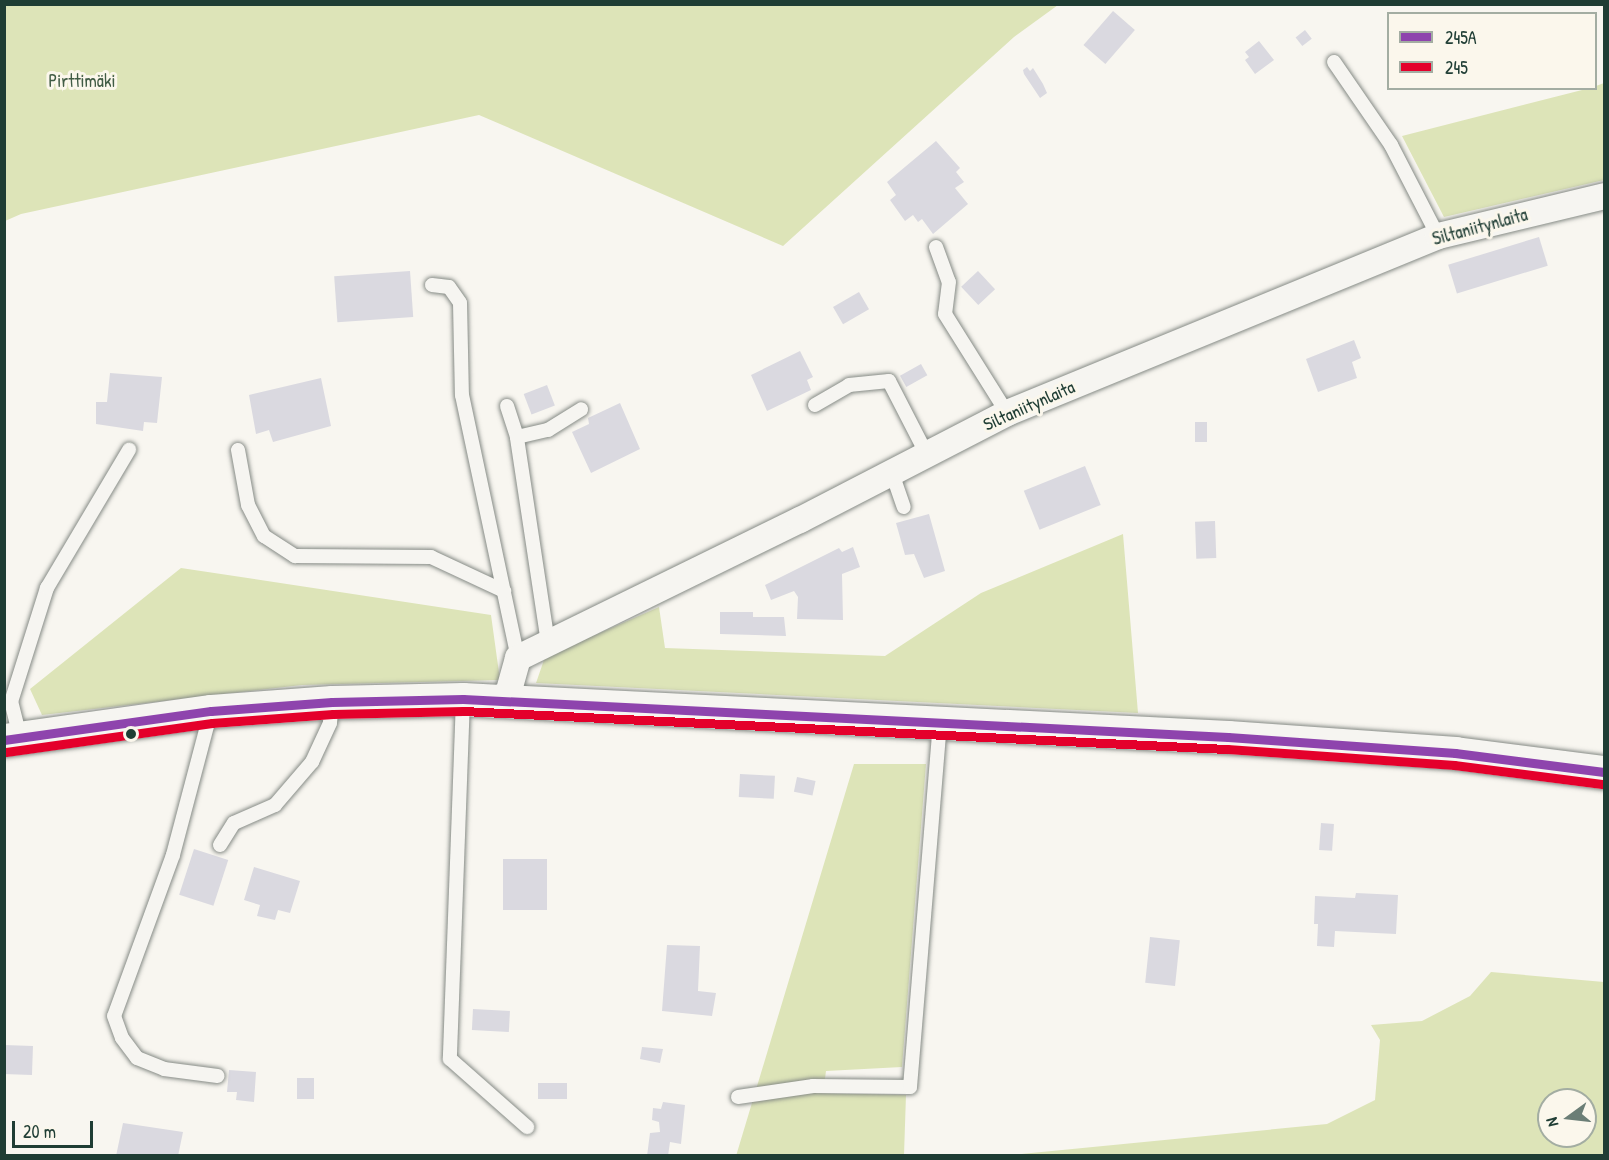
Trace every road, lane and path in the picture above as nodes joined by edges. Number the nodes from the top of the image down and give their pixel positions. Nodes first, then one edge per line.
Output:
1 (1334, 62) dead end
2 (1605, 196) edge
3 (1438, 236) junction
4 (936, 247) dead end
5 (432, 285) dead end
6 (815, 405) dead end
7 (507, 406) dead end
8 (581, 409) dead end
9 (1007, 413) junction
10 (517, 436) junction
11 (129, 450) dead end
12 (238, 450) dead end
13 (927, 455) junction
14 (892, 473) junction
15 (904, 507) dead end
16 (504, 591) junction
17 (548, 643) junction
18 (518, 658) junction
19 (463, 699) junction
20 (8, 701) edge
21 (506, 701) junction
22 (332, 702) junction
23 (211, 711) junction
24 (940, 722) junction
25 (12, 738) edge
26 (1605, 772) edge
27 (220, 845) dead end
28 (218, 1076) dead end
29 (738, 1097) dead end
30 (527, 1127) dead end

1 - 3 lane
2 - 3 street, Siltaniitynlaita
3 - 9 street, Siltaniitynlaita
4 - 9 lane
5 - 16 lane
6 - 13 lane
7 - 10 lane
8 - 10 lane
9 - 13 street, Siltaniitynlaita
10 - 17 lane
11 - 20 lane
12 - 16 lane
13 - 14 street, Siltaniitynlaita
14 - 15 lane
14 - 17 street, Siltaniitynlaita
16 - 18 lane
17 - 18 street, Siltaniitynlaita
18 - 21 street
19 - 21 street
19 - 22 street
19 - 30 lane
20 - 25 lane
21 - 24 street
22 - 23 street
22 - 27 lane
23 - 25 street
23 - 28 lane
24 - 26 street
24 - 29 lane

